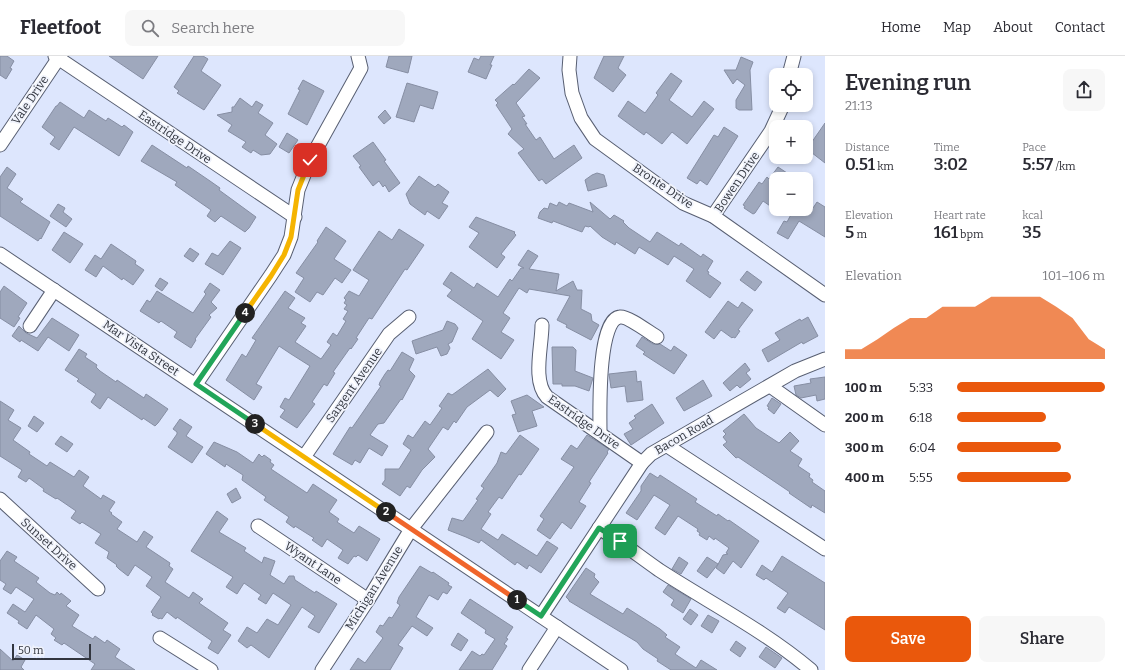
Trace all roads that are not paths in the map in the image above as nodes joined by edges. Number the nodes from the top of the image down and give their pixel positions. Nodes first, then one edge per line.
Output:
1 (358, 56) edge
2 (570, 56) edge
3 (794, 56) edge
4 (58, 57) edge
5 (791, 68) edge
6 (780, 112) edge
7 (0, 145) edge
8 (713, 216) junction
9 (295, 217) junction
10 (0, 254) edge
11 (54, 290) junction
12 (825, 295) edge
13 (409, 317) dead end
14 (542, 325) dead end
15 (30, 326) dead end
16 (657, 337) dead end
17 (825, 359) edge
18 (196, 384) junction
19 (770, 386) junction
20 (825, 425) edge
21 (487, 432) dead end
22 (600, 433) junction
23 (666, 445) junction
24 (304, 457) junction
25 (642, 463) junction
26 (0, 499) edge
27 (258, 526) dead end
28 (599, 528) junction
29 (411, 529) junction
30 (825, 549) edge
31 (98, 589) dead end
32 (368, 600) junction
33 (541, 616) junction
34 (558, 627) junction
35 (160, 638) dead end
36 (211, 670) edge
37 (322, 670) edge
38 (529, 670) edge
39 (621, 670) edge
40 (811, 670) edge

1 - 9 street
2 - 8 street, Bronte Drive
3 - 5 street
4 - 7 street, Vale Drive
4 - 9 street, Eastridge Drive
6 - 8 street, Bowen Drive
8 - 12 street, Bronte Drive
9 - 18 street
10 - 11 street, Mar Vista Street
11 - 15 street
11 - 18 street, Mar Vista Street
13 - 24 street, Sargent Avenue
14 - 22 street, Eastridge Drive
16 - 22 street
17 - 19 street, Bacon Road
18 - 24 street, Mar Vista Street
19 - 20 street
19 - 23 street, Bacon Road
21 - 29 street, Michigan Avenue
22 - 25 street, Eastridge Drive
23 - 25 street, Bacon Road
23 - 30 street
24 - 29 street, Mar Vista Street
25 - 28 street, Bacon Road
26 - 31 street, Sunset Drive
27 - 32 street, Wyant Lane
28 - 33 street, Bacon Road
28 - 40 street
29 - 32 street, Michigan Avenue
29 - 33 street, Mar Vista Street
32 - 37 street, Michigan Avenue
33 - 34 street, Mar Vista Street
34 - 38 street
34 - 39 street, Mar Vista Street
35 - 36 street

